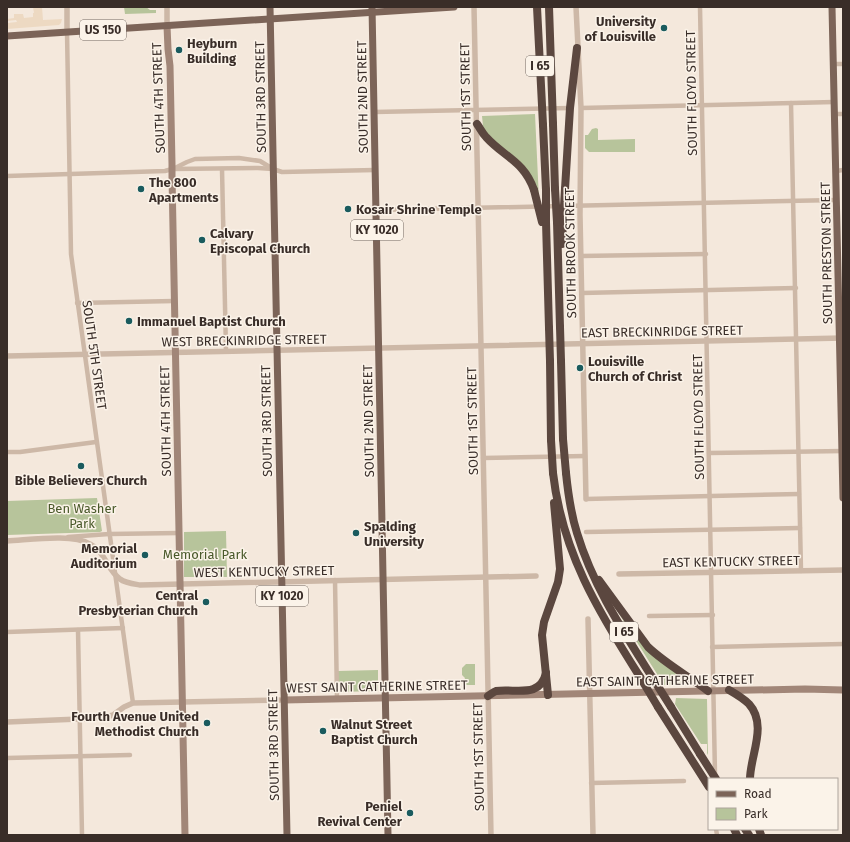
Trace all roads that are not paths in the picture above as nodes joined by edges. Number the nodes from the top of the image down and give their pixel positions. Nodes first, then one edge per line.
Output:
1 (67, 7) edge
2 (167, 7) edge
3 (270, 7) edge
4 (454, 7) edge
5 (474, 7) edge
6 (536, 7) edge
7 (549, 7) edge
8 (576, 7) edge
9 (700, 7) edge
10 (832, 7) edge
11 (372, 10) edge
12 (270, 19) junction
13 (167, 26) junction
14 (67, 32) junction
15 (7, 36) edge
16 (577, 48) junction
17 (833, 64) junction
18 (843, 64) edge
19 (834, 102) junction
20 (791, 103) junction
21 (703, 105) junction
22 (570, 108) junction
23 (581, 108) junction
24 (476, 110) junction
25 (374, 112) junction
26 (834, 114) junction
27 (843, 114) edge
28 (477, 124) junction
29 (172, 169) junction
30 (222, 169) junction
31 (273, 169) junction
32 (376, 170) junction
33 (839, 170) edge
34 (69, 174) junction
35 (7, 176) edge
36 (836, 200) junction
37 (793, 201) junction
38 (704, 203) junction
39 (479, 206) junction
40 (580, 206) junction
41 (376, 210) junction
42 (544, 222) junction
43 (560, 222) junction
44 (840, 226) edge
45 (706, 254) junction
46 (581, 256) junction
47 (796, 288) junction
48 (706, 290) junction
49 (582, 293) junction
50 (174, 301) junction
51 (77, 303) junction
52 (841, 338) edge
53 (796, 339) junction
54 (707, 341) junction
55 (583, 344) junction
56 (481, 346) junction
57 (379, 348) junction
58 (226, 351) junction
59 (277, 351) junction
60 (175, 352) junction
61 (84, 354) junction
62 (7, 356) edge
63 (96, 442) junction
64 (842, 451) edge
65 (7, 452) edge
66 (799, 452) junction
67 (710, 453) junction
68 (585, 456) junction
69 (483, 458) junction
70 (799, 494) junction
71 (710, 496) junction
72 (586, 498) joint
73 (843, 498) edge
74 (560, 525) junction
75 (800, 528) junction
76 (711, 530) junction
77 (586, 532) dead end
78 (179, 533) junction
79 (109, 534) junction
80 (62, 538) junction
81 (7, 541) edge
82 (843, 570) edge
83 (801, 571) junction
84 (712, 572) junction
85 (115, 574) junction
86 (619, 574) dead end
87 (536, 576) dead end
88 (486, 577) junction
89 (335, 580) junction
90 (384, 580) junction
91 (282, 582) junction
92 (180, 584) junction
93 (600, 585) junction
94 (713, 615) junction
95 (649, 616) dead end
96 (588, 618) dead end
97 (123, 628) junction
98 (78, 630) junction
99 (7, 632) edge
100 (843, 644) edge
101 (712, 647) junction
102 (546, 672) junction
103 (729, 690) junction
104 (843, 690) edge
105 (710, 691) junction
106 (589, 693) junction
107 (548, 695) junction
108 (488, 696) junction
109 (386, 698) junction
110 (337, 699) junction
111 (284, 700) junction
112 (182, 702) junction
113 (133, 703) junction
114 (80, 719) junction
115 (7, 722) edge
116 (130, 755) dead end
117 (81, 756) junction
118 (7, 758) edge
119 (715, 778) edge
120 (716, 778) edge
121 (750, 778) edge
122 (684, 781) dead end
123 (591, 783) junction
124 (708, 785) edge
125 (82, 835) edge
126 (184, 835) edge
127 (287, 835) edge
128 (388, 835) edge
129 (491, 835) edge
130 (592, 835) edge

1 - 14 street, SOUTH 5TH STREET
2 - 13 street, SOUTH 4TH STREET
3 - 12 main road, SOUTH 3RD STREET
4 - 11 main road, US 150
5 - 24 street, SOUTH 1ST STREET
6 - 42 highway, I 65, bridge
7 - 43 highway, I 65, bridge
8 - 16 street, SOUTH BROOK STREET
9 - 21 street, SOUTH FLOYD STREET
10 - 17 main road, SOUTH PRESTON STREET
11 - 12 main road, US 150
11 - 25 main road, SOUTH 2ND STREET / KY 1020
12 - 13 main road, US 150
12 - 31 main road, SOUTH 3RD STREET / KY 1020
13 - 14 main road, US 150
13 - 29 main road, SOUTH 4TH STREET
14 - 15 main road, US 150
14 - 34 street, SOUTH 5TH STREET
16 - 22 highway
16 - 23 street, SOUTH BROOK STREET
17 - 18 street
17 - 19 main road, SOUTH PRESTON STREET
19 - 20 street
19 - 26 main road, SOUTH PRESTON STREET
20 - 21 street
20 - 37 street
21 - 23 street
21 - 38 street, SOUTH FLOYD STREET
22 - 24 street
22 - 43 highway, bridge
23 - 40 street, SOUTH BROOK STREET
24 - 25 street
24 - 28 street, SOUTH 1ST STREET
25 - 32 main road, SOUTH 2ND STREET / KY 1020
26 - 27 street
26 - 33 main road, SOUTH PRESTON STREET
28 - 39 street, SOUTH 1ST STREET
28 - 42 highway, bridge
29 - 30 street
29 - 31 street
29 - 34 street
29 - 50 main road, SOUTH 4TH STREET
30 - 31 street
30 - 58 street
31 - 32 street
31 - 59 main road, SOUTH 3RD STREET / KY 1020
32 - 41 main road, SOUTH 2ND STREET / KY 1020
33 - 36 main road, SOUTH PRESTON STREET
34 - 35 street
34 - 51 street, SOUTH 5TH STREET
36 - 37 street
36 - 44 main road, SOUTH PRESTON STREET
37 - 38 street
37 - 47 street
38 - 40 street
38 - 45 street, SOUTH FLOYD STREET
39 - 40 street
39 - 41 street
39 - 56 street, SOUTH 1ST STREET
40 - 46 street, SOUTH BROOK STREET
41 - 57 main road, SOUTH 2ND STREET / KY 1020
42 - 74 highway, I 65, bridge
43 - 93 highway, I 65, bridge
44 - 52 main road, SOUTH PRESTON STREET
45 - 46 street
45 - 48 street, SOUTH FLOYD STREET
46 - 49 street, SOUTH BROOK STREET
47 - 48 street
47 - 53 street
48 - 49 street
48 - 54 street, SOUTH FLOYD STREET
49 - 55 street, SOUTH BROOK STREET
50 - 51 street
50 - 60 main road, SOUTH 4TH STREET
51 - 61 street, SOUTH 5TH STREET
52 - 53 street, EAST BRECKINRIDGE STREET
52 - 64 main road, SOUTH PRESTON STREET
53 - 54 street, EAST BRECKINRIDGE STREET
53 - 66 street
54 - 55 street, EAST BRECKINRIDGE STREET
54 - 67 street, SOUTH FLOYD STREET
55 - 56 street, EAST BRECKINRIDGE STREET
55 - 68 street, SOUTH BROOK STREET
56 - 57 street, WEST BRECKINRIDGE STREET
56 - 69 street, SOUTH 1ST STREET
57 - 59 street, WEST BRECKINRIDGE STREET
57 - 90 main road, SOUTH 2ND STREET / KY 1020
58 - 59 street, WEST BRECKINRIDGE STREET
58 - 60 street, WEST BRECKINRIDGE STREET
59 - 91 main road, SOUTH 3RD STREET / KY 1020
60 - 61 street, WEST BRECKINRIDGE STREET
60 - 78 main road, SOUTH 4TH STREET
61 - 62 street, WEST BRECKINRIDGE STREET
61 - 63 street, SOUTH 5TH STREET
63 - 65 street
63 - 79 street, SOUTH 5TH STREET
64 - 66 street
64 - 73 main road, SOUTH PRESTON STREET
66 - 67 street
66 - 70 street
67 - 71 street, SOUTH FLOYD STREET
68 - 69 street
68 - 72 street, SOUTH BROOK STREET
69 - 88 street, SOUTH 1ST STREET
70 - 71 street
70 - 75 street
71 - 72 street
71 - 76 street, SOUTH FLOYD STREET
74 - 102 highway
74 - 124 highway, I 65, bridge
75 - 76 street
75 - 83 street
76 - 77 street
76 - 84 street, SOUTH FLOYD STREET
78 - 79 street, WEST KENTUCKY STREET
78 - 92 main road, SOUTH 4TH STREET
79 - 80 street, WEST KENTUCKY STREET
79 - 85 street, SOUTH 5TH STREET
80 - 81 street, WEST KENTUCKY STREET
80 - 85 street, WEST KENTUCKY STREET
82 - 83 street, EAST KENTUCKY STREET
83 - 84 street, EAST KENTUCKY STREET
84 - 86 street, EAST KENTUCKY STREET
84 - 94 street, SOUTH FLOYD STREET
85 - 92 street, WEST KENTUCKY STREET
85 - 97 street, SOUTH 5TH STREET
87 - 88 street
88 - 90 street, WEST KENTUCKY STREET
88 - 108 street, SOUTH 1ST STREET
89 - 90 street, WEST KENTUCKY STREET
89 - 91 street, WEST KENTUCKY STREET
89 - 110 street
90 - 109 main road, SOUTH 2ND STREET / KY 1020
91 - 92 street, WEST KENTUCKY STREET
91 - 111 main road, SOUTH 3RD STREET / KY 1020
92 - 112 main road, SOUTH 4TH STREET
93 - 105 highway
93 - 119 highway, I 65, bridge
94 - 95 street
94 - 101 street, SOUTH FLOYD STREET
96 - 106 street
97 - 98 street
97 - 113 street, SOUTH 5TH STREET
98 - 99 street
98 - 114 street
100 - 101 street
101 - 105 street, SOUTH FLOYD STREET
102 - 107 highway
102 - 108 highway
103 - 104 main road, EAST SAINT CATHERINE STREET
103 - 105 main road, EAST SAINT CATHERINE STREET
103 - 121 highway
105 - 106 main road, EAST SAINT CATHERINE STREET
105 - 120 street, SOUTH FLOYD STREET
106 - 107 main road, EAST SAINT CATHERINE STREET
106 - 123 street
107 - 108 main road, EAST SAINT CATHERINE STREET
108 - 109 main road, WEST SAINT CATHERINE STREET
108 - 129 street, SOUTH 1ST STREET
109 - 110 main road, WEST SAINT CATHERINE STREET
109 - 128 main road, SOUTH 2ND STREET / KY 1020
110 - 111 main road, WEST SAINT CATHERINE STREET
111 - 112 street, WEST SAINT CATHERINE STREET
111 - 127 main road, SOUTH 3RD STREET / KY 1020
112 - 113 street, WEST SAINT CATHERINE STREET
112 - 126 main road, SOUTH 4TH STREET
113 - 114 street, WEST SAINT CATHERINE STREET
114 - 115 street, WEST SAINT CATHERINE STREET
114 - 117 street
116 - 117 street
117 - 118 street
117 - 125 street
122 - 123 street
123 - 130 street

